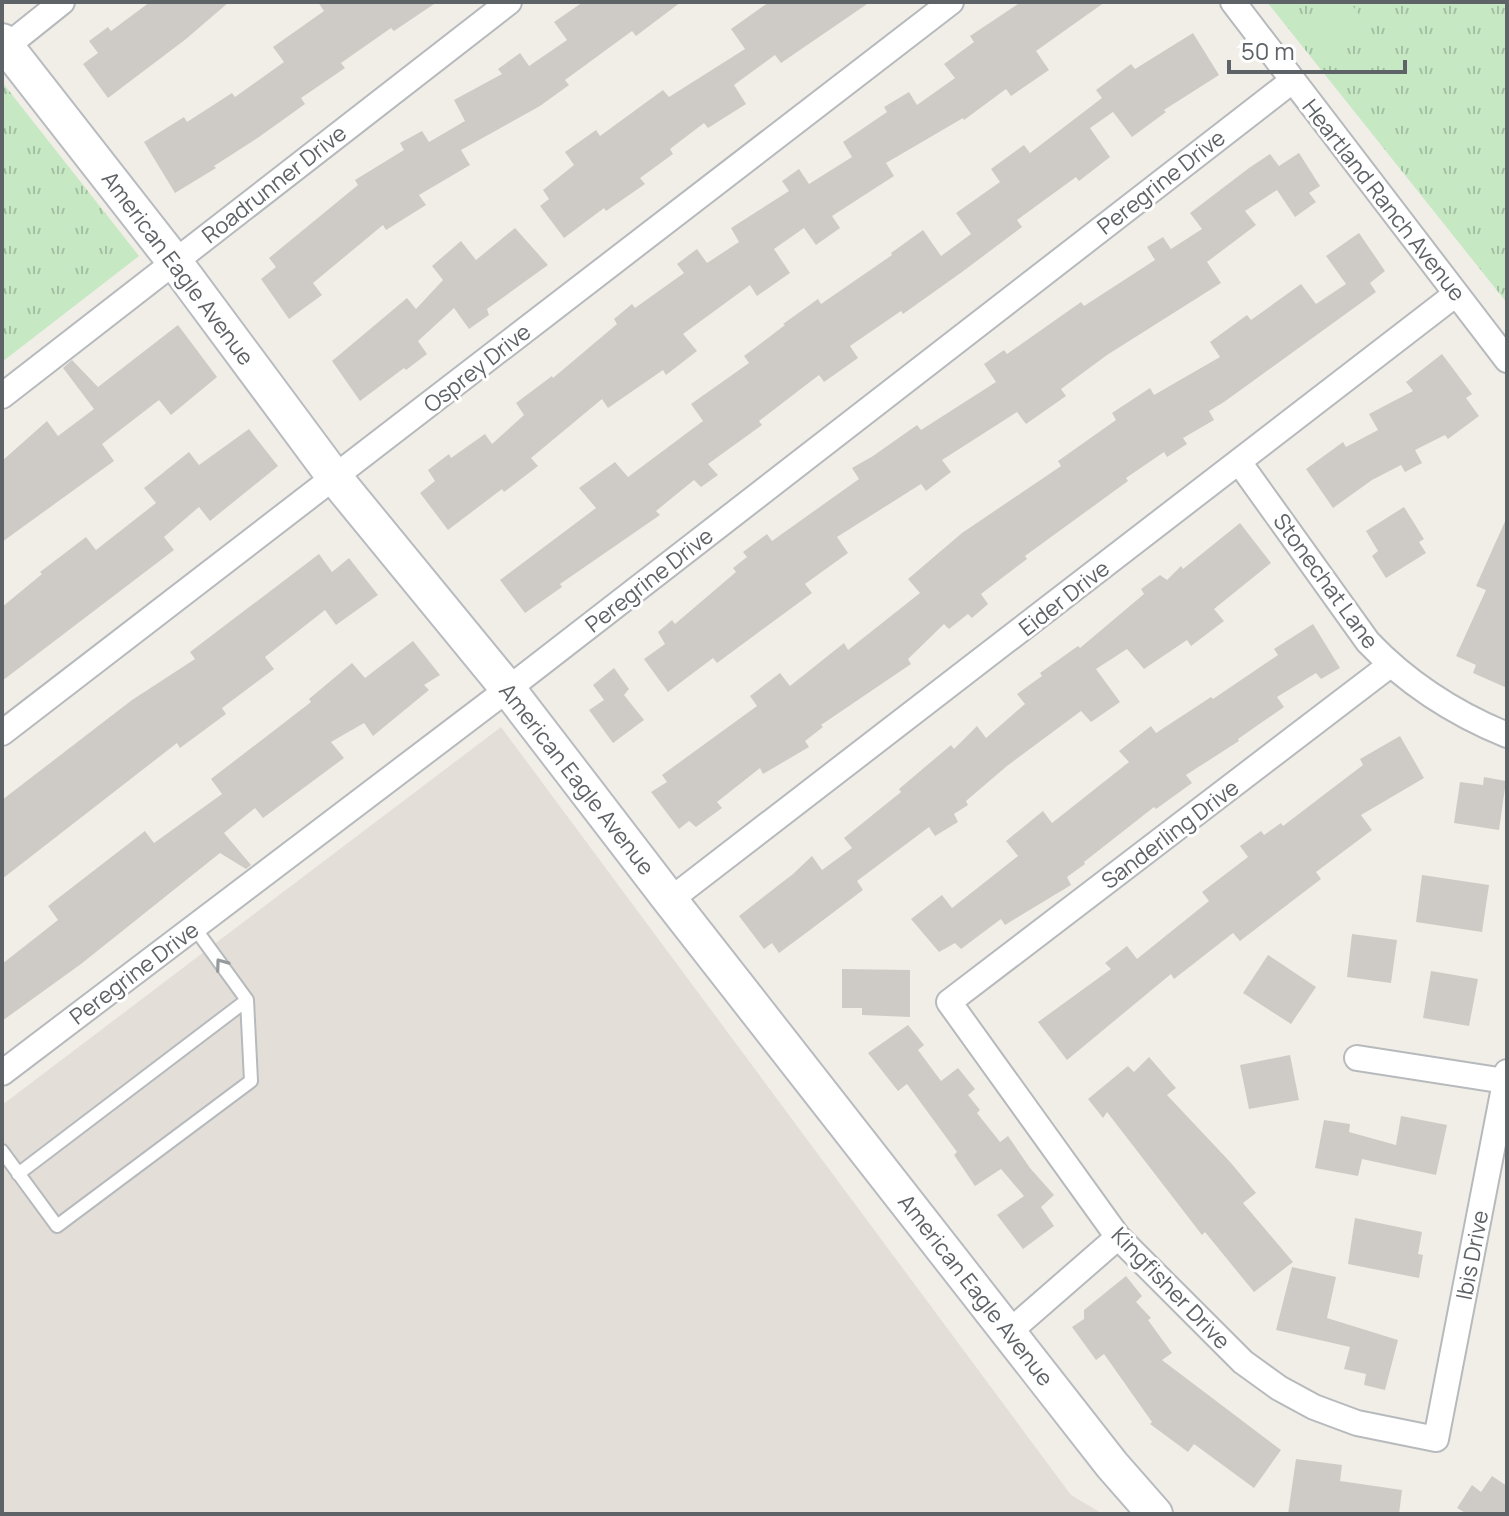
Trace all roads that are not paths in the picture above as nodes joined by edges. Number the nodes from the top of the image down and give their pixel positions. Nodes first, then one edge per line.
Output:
1 (62, 2) edge
2 (509, 2) edge
3 (951, 2) edge
4 (1233, 2) edge
5 (4, 44) edge
6 (1292, 81) junction
7 (174, 261) junction
8 (1456, 294) junction
9 (1507, 360) edge
10 (2, 396) edge
11 (1239, 462) junction
12 (335, 478) junction
13 (1390, 665) junction
14 (508, 689) junction
15 (2, 733) edge
16 (1507, 735) edge
17 (670, 900) junction
18 (194, 927) junction
19 (247, 1000) junction
20 (949, 1002) joint
21 (1357, 1058) dead end
22 (2, 1073) edge
23 (1506, 1077) edge
24 (2, 1151) edge
25 (18, 1174) junction
26 (1118, 1237) junction
27 (1009, 1332) junction
28 (1436, 1439) joint
29 (1155, 1514) edge

1 - 5 street
2 - 7 street, Roadrunner Drive
3 - 12 street, Osprey Drive
4 - 6 street, Heartland Ranch Avenue
5 - 7 street, American Eagle Avenue
6 - 8 street, Heartland Ranch Avenue
6 - 14 street, Peregrine Drive
7 - 10 street, Roadrunner Drive
7 - 12 street, American Eagle Avenue
8 - 9 street, Heartland Ranch Avenue
8 - 11 street, Eider Drive
11 - 13 street, Stonechat Lane
11 - 17 street, Eider Drive
12 - 14 street, American Eagle Avenue
12 - 15 street, Osprey Drive
13 - 16 street, Stonechat Lane
13 - 20 street, Sanderling Drive
14 - 17 street, American Eagle Avenue
14 - 18 street, Peregrine Drive
17 - 27 street, American Eagle Avenue
19 -> 18 lane
18 - 22 street, Peregrine Drive
19 - 25 lane
19 - 25 lane
20 - 26 street, Kingfisher Drive
21 - 23 street
23 - 28 street, Ibis Drive
24 - 25 lane
26 - 27 street
26 - 28 street, Kingfisher Drive
27 - 29 street, American Eagle Avenue

